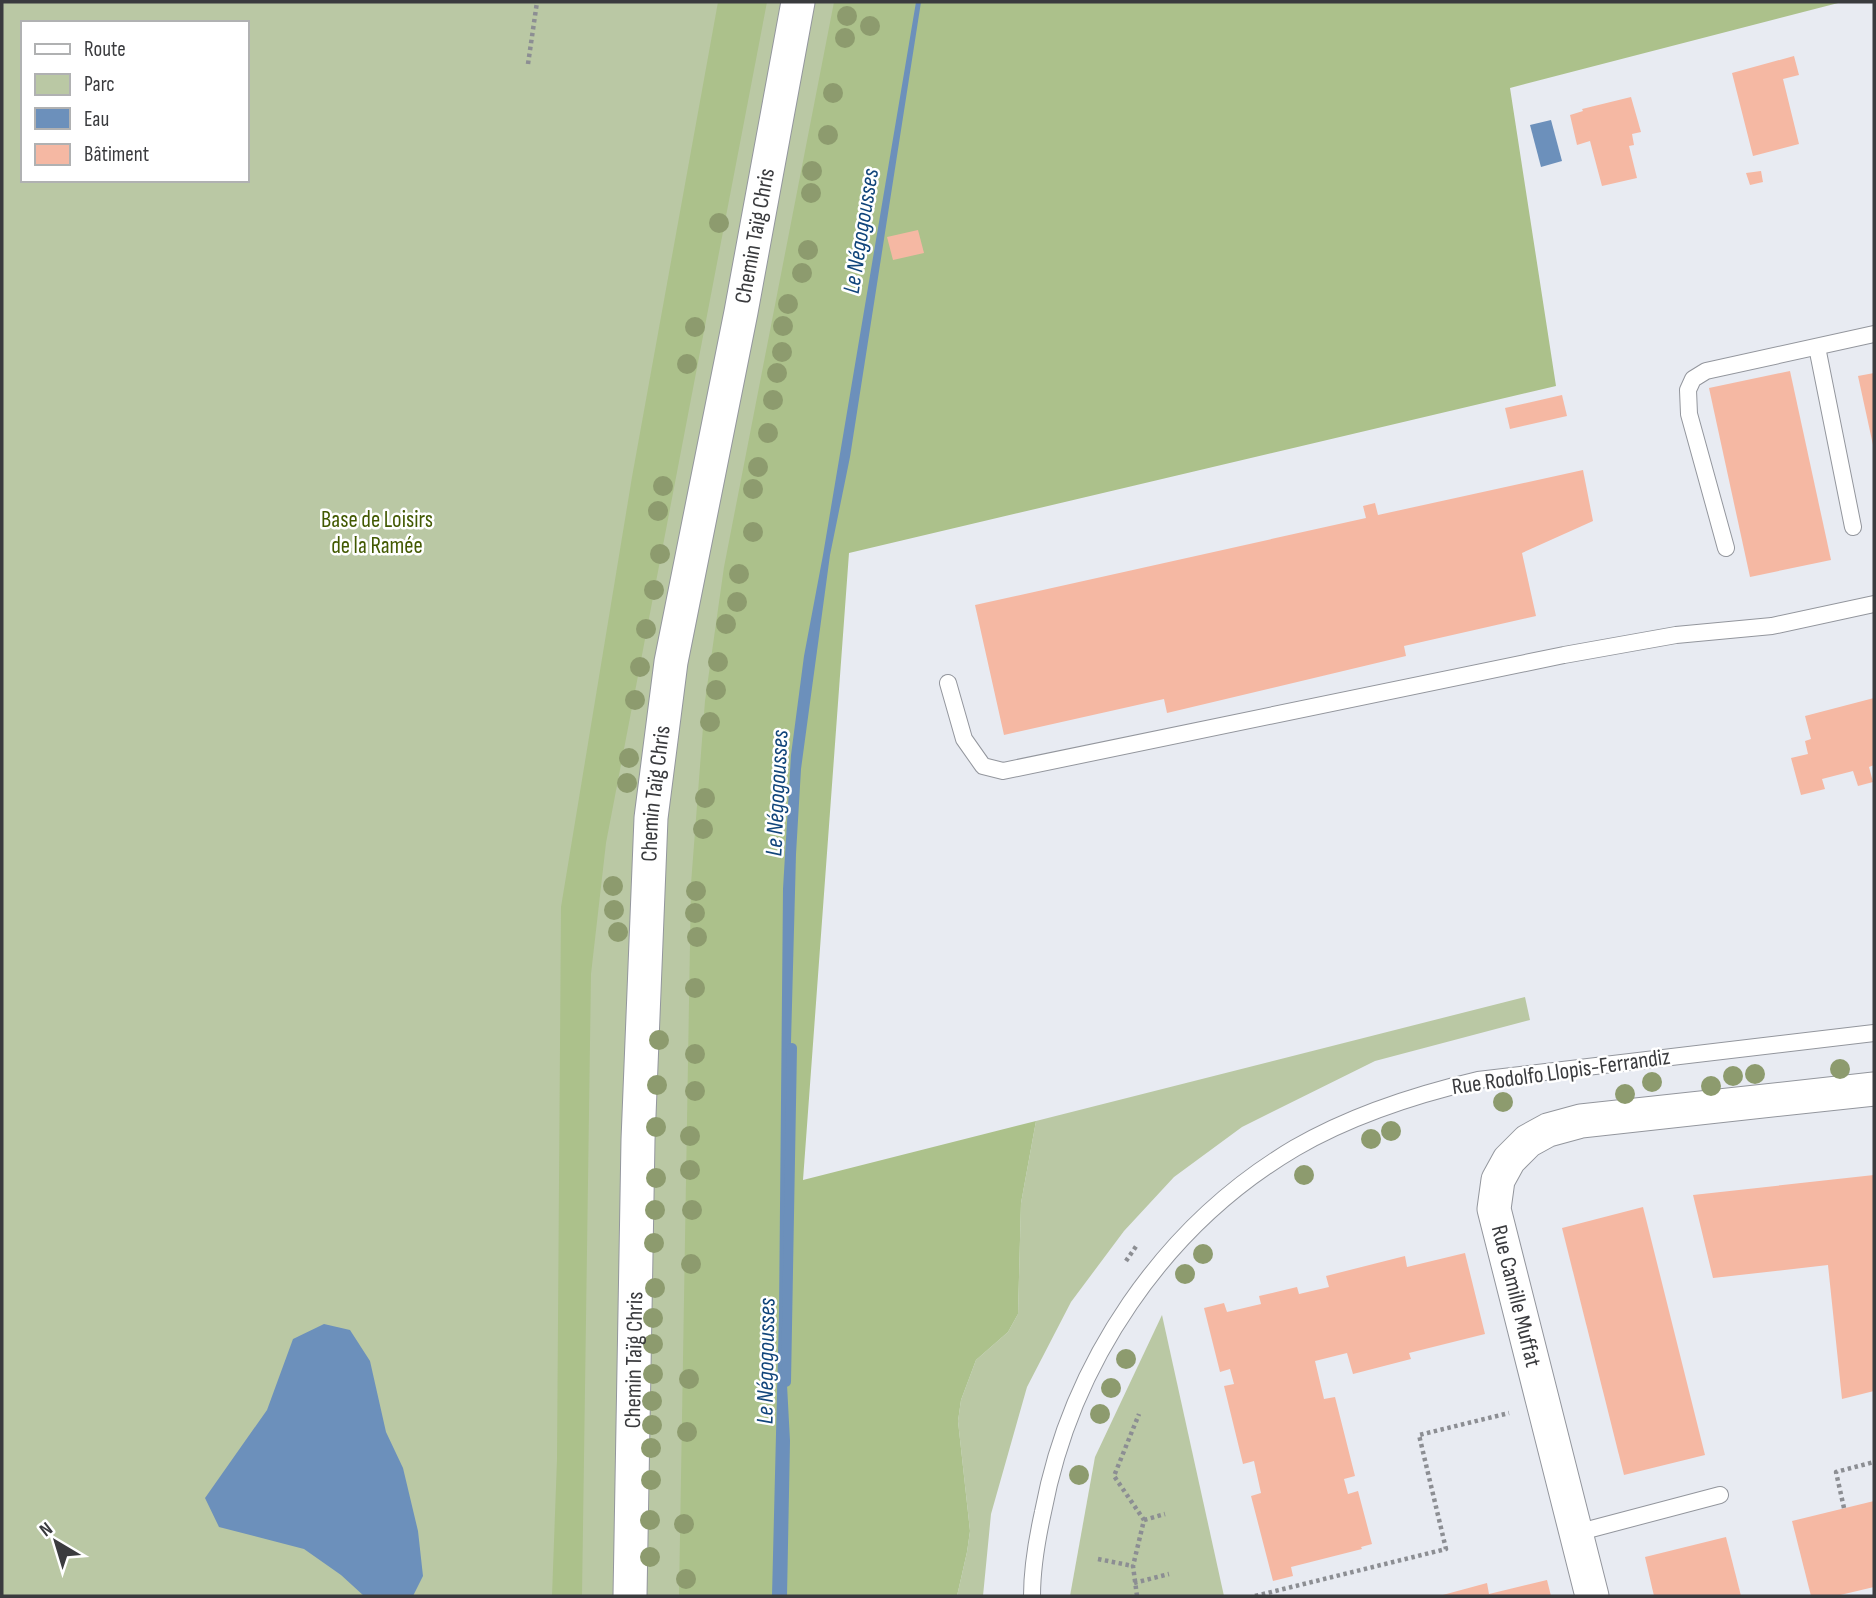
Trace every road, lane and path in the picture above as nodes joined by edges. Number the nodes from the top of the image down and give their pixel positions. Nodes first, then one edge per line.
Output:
1 (537, 2) edge
2 (798, 2) edge
3 (528, 64) dead end
4 (1874, 334) edge
5 (1817, 346) junction
6 (1853, 527) dead end
7 (1726, 548) dead end
8 (1874, 604) edge
9 (948, 683) dead end
10 (1874, 1033) edge
11 (1874, 1088) edge
12 (1140, 1242) dead end
13 (1125, 1262) dead end
14 (1544, 1404) junction
15 (1139, 1415) dead end
16 (1874, 1462) edge
17 (1720, 1495) dead end
18 (1844, 1508) dead end
19 (1165, 1514) dead end
20 (1144, 1520) junction
21 (1576, 1533) junction
22 (1098, 1559) dead end
23 (1133, 1566) junction
24 (1169, 1574) dead end
25 (1135, 1584) junction
26 (630, 1596) edge
27 (1032, 1596) edge
28 (1137, 1596) edge
29 (1255, 1596) edge
30 (1592, 1596) edge

1 - 3 path
2 - 26 street, Chemin Taïg Chris
4 - 5 lane
5 - 6 lane
5 - 7 lane
8 - 9 lane
10 - 27 lane, Rue Rodolfo Llopis-Ferrandiz
11 - 14 street, Rue Camille Muffat
12 - 13 path
14 - 21 street, Rue Camille Muffat
14 - 29 path
15 - 20 path
16 - 18 path
17 - 21 lane
19 - 20 path
20 - 23 path
21 - 30 street, Rue Camille Muffat
22 - 23 path
23 - 25 path
24 - 25 path
25 - 28 path

